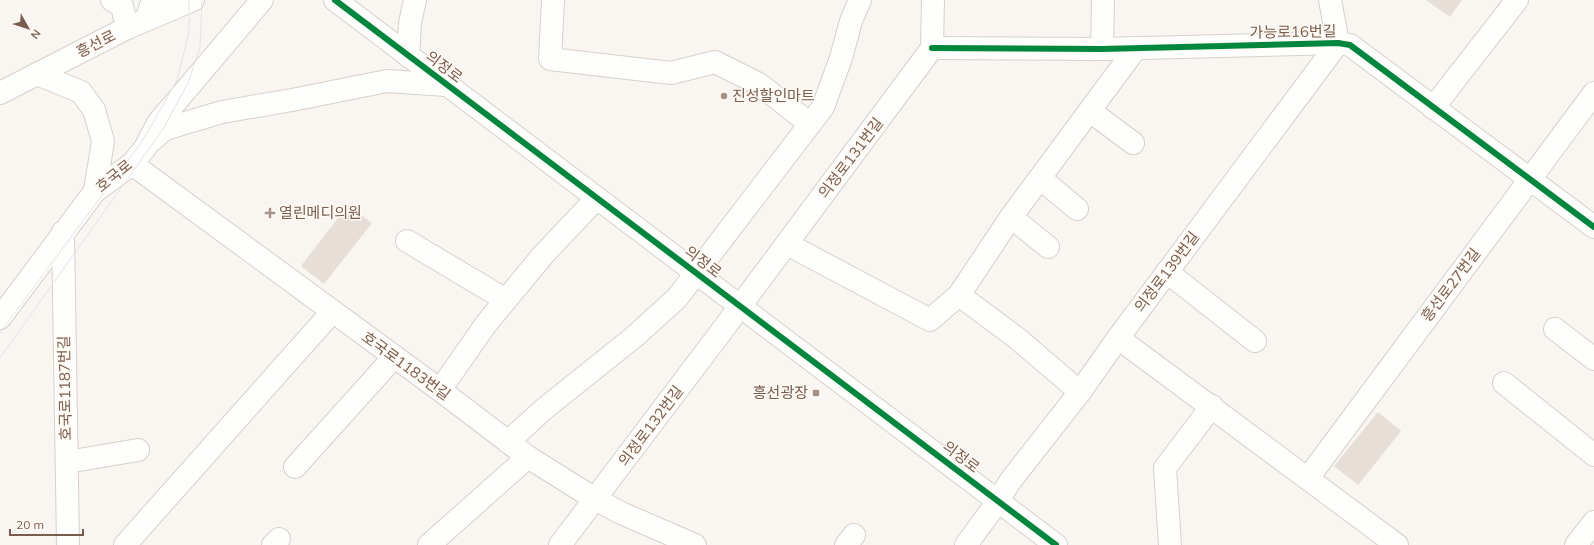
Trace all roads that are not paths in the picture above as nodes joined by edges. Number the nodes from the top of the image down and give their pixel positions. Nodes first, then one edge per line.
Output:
1 (112, 0) edge
2 (193, 0) edge
3 (262, 0) edge
4 (334, 0) edge
5 (415, 0) edge
6 (553, 0) edge
7 (860, 0) edge
8 (933, 0) edge
9 (1103, 0) edge
10 (1330, 0) edge
11 (1517, 0) edge
12 (150, 10) edge
13 (127, 28) junction
14 (1338, 44) junction
15 (932, 48) junction
16 (1136, 48) junction
17 (1102, 49) junction
18 (408, 56) junction
19 (37, 74) junction
20 (446, 85) junction
21 (0, 93) edge
22 (1594, 93) edge
23 (1433, 108) junction
24 (1090, 111) junction
25 (810, 124) junction
26 (1133, 143) dead end
27 (138, 156) junction
28 (1040, 178) junction
29 (1530, 179) junction
30 (95, 192) junction
31 (597, 198) junction
32 (1077, 209) dead end
33 (1011, 217) junction
34 (1594, 227) edge
35 (63, 232) junction
36 (407, 241) dead end
37 (788, 244) junction
38 (1048, 247) dead end
39 (1167, 272) junction
40 (697, 274) junction
41 (959, 295) junction
42 (506, 300) junction
43 (740, 307) junction
44 (332, 312) junction
45 (0, 318) edge
46 (1555, 329) dead end
47 (1118, 338) junction
48 (1255, 341) dead end
49 (394, 357) junction
50 (1594, 359) edge
51 (1504, 383) dead end
52 (440, 390) junction
53 (1080, 392) junction
54 (1212, 406) junction
55 (508, 442) junction
56 (138, 450) dead end
57 (1594, 455) edge
58 (528, 457) junction
59 (67, 462) junction
60 (295, 467) dead end
61 (1308, 478) junction
62 (595, 499) junction
63 (998, 502) junction
64 (1594, 522) edge
65 (566, 543) edge
66 (68, 545) edge
67 (125, 545) edge
68 (429, 545) edge
69 (695, 545) edge
70 (966, 545) edge
71 (1056, 545) edge
72 (1170, 545) edge
73 (1397, 545) edge
74 (1576, 545) edge

1 - 13 street
2 - 12 street, 흥선로
3 - 27 street, 호국로
4 - 18 street, 의정로
5 - 18 street
6 - 25 street
7 - 25 street
8 - 15 street
9 - 17 street
10 - 14 street
11 - 23 street
12 - 13 street, 흥선로
13 - 19 street, 흥선로
14 - 16 street, 가능로16번길
14 - 23 street, 가능로16번길
14 - 39 street, 의정로139번길
15 - 17 street, 가능로16번길
15 - 37 street, 의정로131번길
16 - 17 street, 가능로16번길
16 - 24 street
18 - 20 street, 의정로
19 - 21 street, 흥선로
19 - 30 street
20 - 27 street
20 - 31 street, 의정로
22 - 29 street, 흥선로27번길
23 - 29 street, 가능로16번길
24 - 26 street
24 - 28 street
25 - 40 street
27 - 30 street, 호국로
27 - 44 street, 호국로1183번길
28 - 32 street
28 - 33 street
29 - 34 street, 가능로16번길
29 - 61 street, 흥선로27번길
30 - 35 street, 호국로
31 - 40 street, 의정로
31 - 42 street
33 - 38 street
33 - 41 street
35 - 45 street, 호국로
35 - 59 street, 호국로1187번길
36 - 42 street
37 - 41 street
37 - 43 street, 의정로131번길
39 - 47 street, 의정로139번길
39 - 48 street
40 - 43 street, 의정로
40 - 55 street
41 - 53 street
42 - 52 street
43 - 62 street, 의정로132번길
43 - 63 street, 의정로
44 - 49 street, 호국로1183번길
44 - 67 street
46 - 50 street
47 - 53 street, 의정로139번길
47 - 54 street
49 - 52 street, 호국로1183번길
49 - 60 street
51 - 57 street
52 - 55 street, 호국로1183번길
53 - 63 street, 의정로139번길
54 - 61 street
54 - 72 street
55 - 58 street, 호국로1183번길
56 - 59 street
58 - 62 street, 호국로1183번길
58 - 68 street
59 - 66 street, 호국로1187번길
61 - 73 street
62 - 65 street, 의정로132번길
62 - 69 street, 호국로1183번길
63 - 70 street, 의정로139번길
63 - 71 street, 의정로
64 - 74 street

